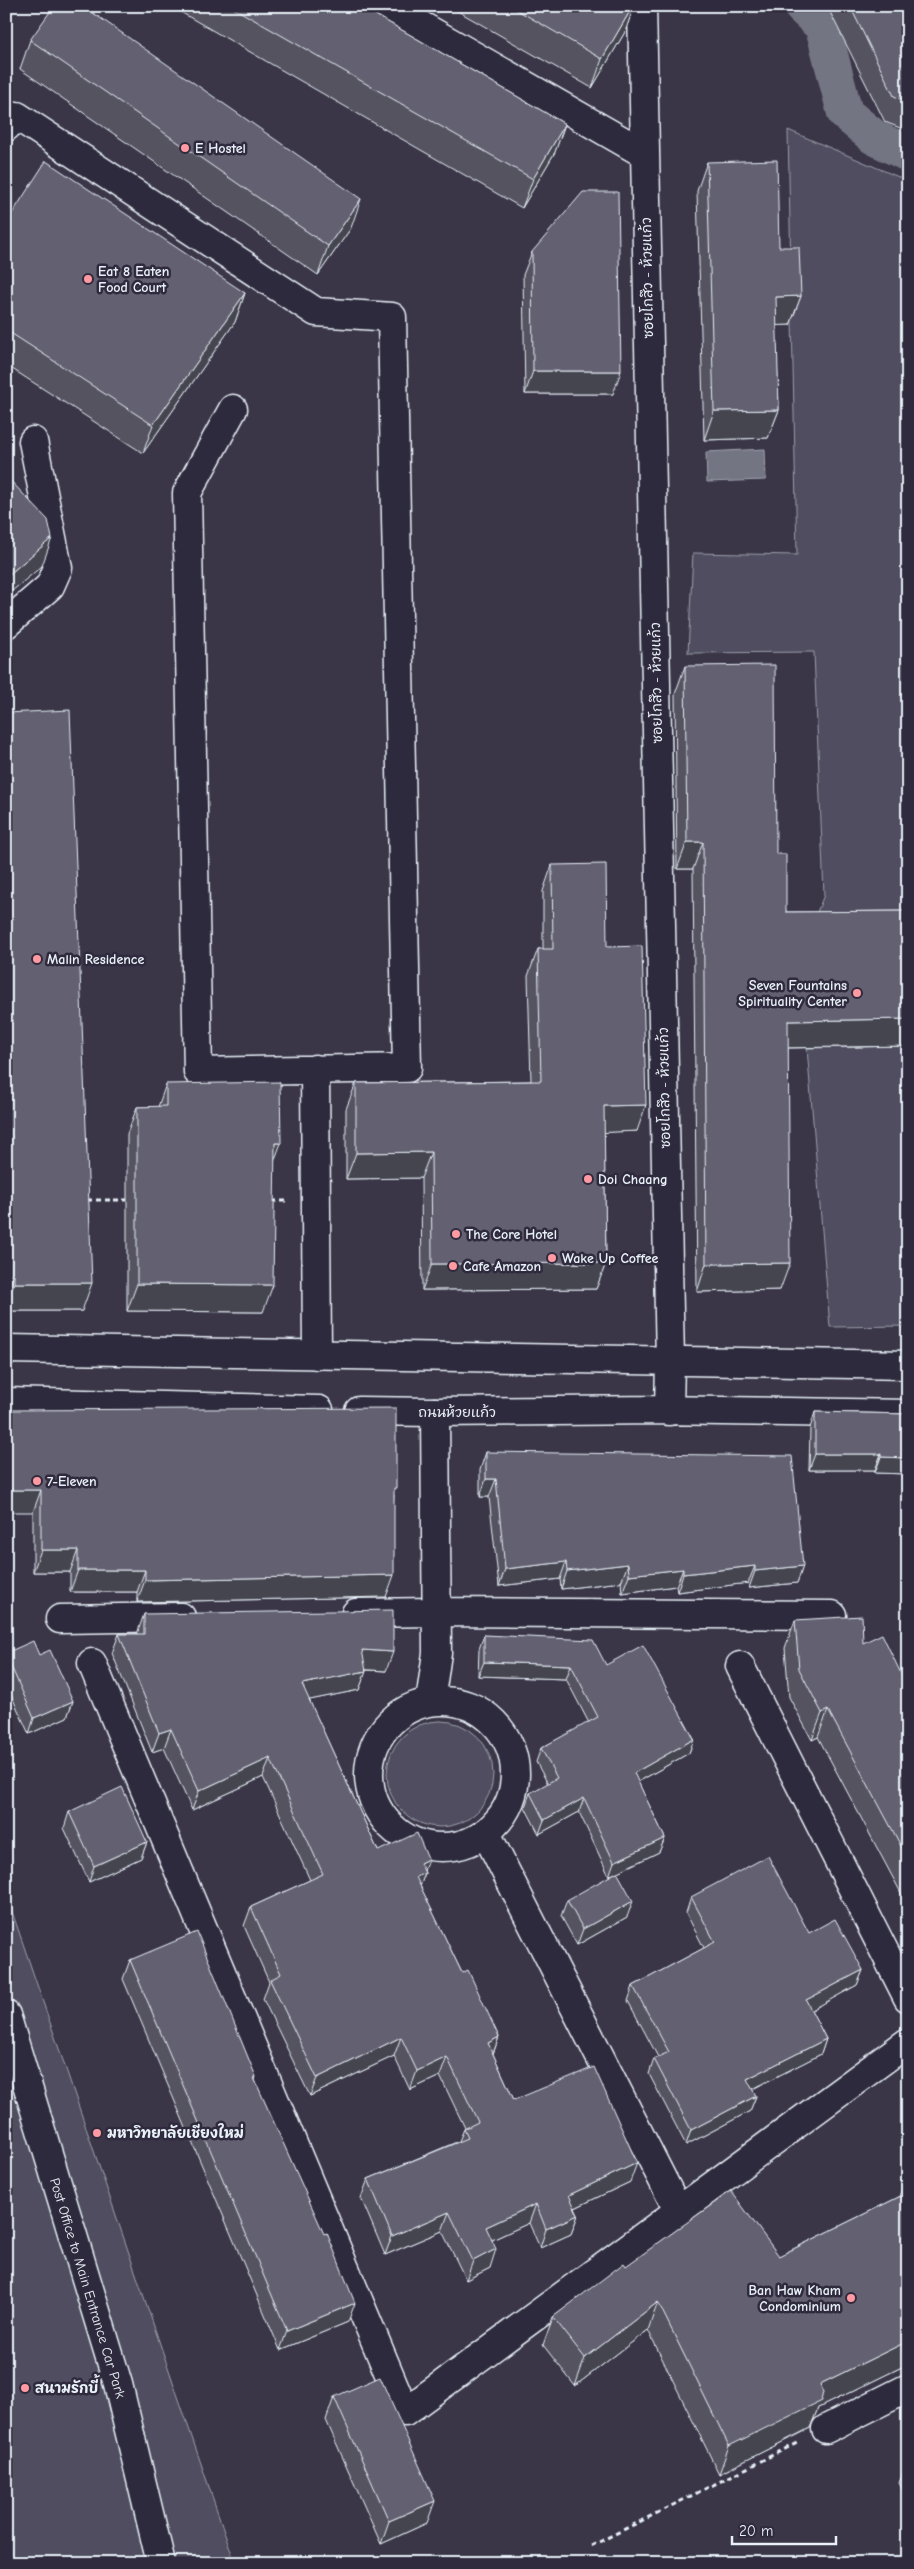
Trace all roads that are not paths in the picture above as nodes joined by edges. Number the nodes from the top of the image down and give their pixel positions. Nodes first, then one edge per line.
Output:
1 (388, 6) edge
2 (642, 6) edge
3 (6, 127) edge
4 (645, 154) junction
5 (233, 408) dead end
6 (33, 441) dead end
7 (6, 624) edge
8 (315, 1069) junction
9 (6, 1348) edge
10 (317, 1355) junction
11 (670, 1360) junction
12 (908, 1365) edge
13 (6, 1402) edge
14 (668, 1411) junction
15 (435, 1412) junction
16 (908, 1414) edge
17 (437, 1612) junction
18 (328, 1614) edge
19 (832, 1615) dead end
20 (209, 1616) edge
21 (60, 1619) dead end
22 (92, 1663) dead end
23 (740, 1666) dead end
24 (430, 1702) junction
25 (486, 1833) junction
26 (908, 1998) edge
27 (6, 2015) edge
28 (908, 2042) edge
29 (679, 2212) junction
30 (908, 2388) edge
31 (826, 2429) road end
32 (161, 2563) edge

1 - 4 street
2 - 4 street, ซอยโกสึว - ห้วยแก้ว
3 - 8 street
4 - 11 street, ซอยโกสึว - ห้วยแก้ว
5 - 8 street
6 - 7 street
8 - 10 street
9 - 10 street
10 - 11 street
11 - 12 street
11 - 14 street, ซอยโกสึว - ห้วยแก้ว
13 - 15 street, ถนนห้วยแก้ว
14 - 15 street, ถนนห้วยแก้ว
14 - 16 street, ถนนห้วยแก้ว
15 - 17 street
17 - 18 street
17 - 19 street
17 - 24 street
20 - 21 street
22 - 29 street
23 - 26 street
24 - 25 street
24 - 25 street
25 - 29 street
27 - 32 street
28 - 29 street
30 - 31 street

